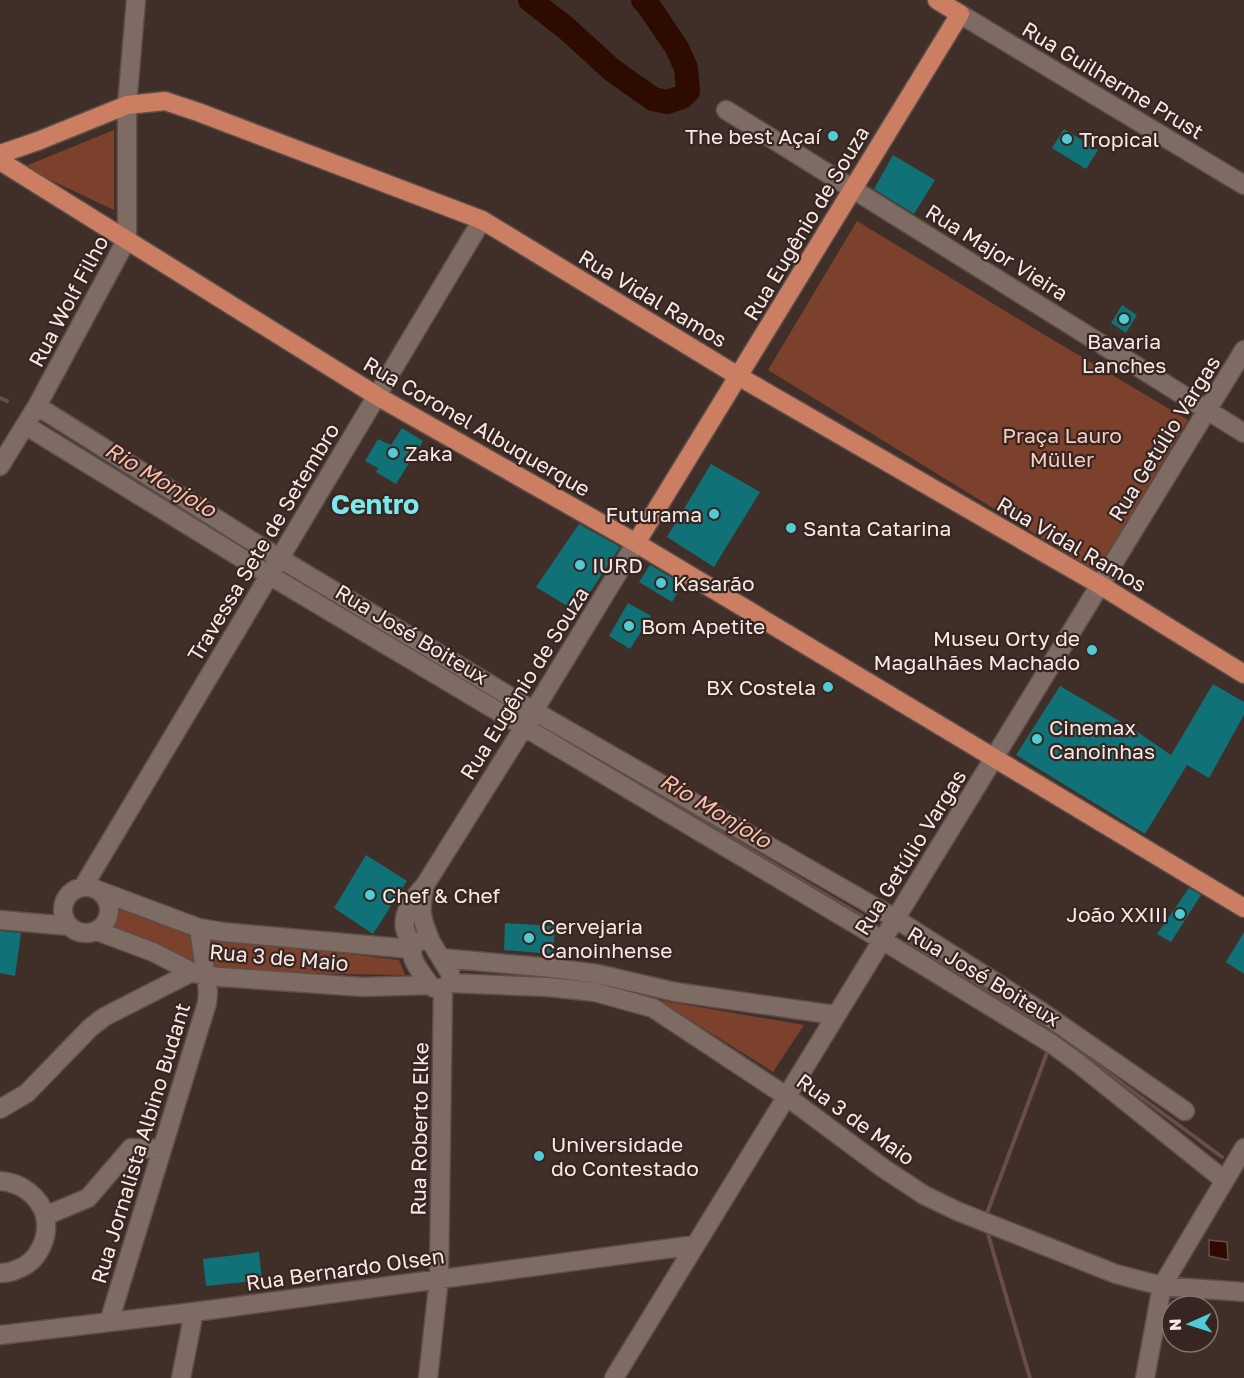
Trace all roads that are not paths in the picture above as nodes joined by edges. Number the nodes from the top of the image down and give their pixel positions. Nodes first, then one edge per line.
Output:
1 (136, 0) edge
2 (937, 0) edge
3 (960, 14) junction
4 (127, 105) junction
5 (726, 110) dead end
6 (0, 154) edge
7 (0, 161) edge
8 (1244, 185) edge
9 (853, 189) junction
10 (482, 220) junction
11 (127, 239) junction
12 (1244, 350) edge
13 (738, 376) junction
14 (377, 396) junction
15 (37, 406) junction
16 (1207, 410) junction
17 (25, 425) junction
18 (1244, 433) edge
19 (0, 466) edge
20 (636, 543) junction
21 (279, 558) junction
22 (269, 575) junction
23 (1100, 585) junction
24 (1244, 674) edge
25 (534, 711) junction
26 (524, 728) junction
27 (994, 758) junction
28 (425, 885) junction
29 (92, 889) junction
30 (1244, 908) edge
31 (896, 919) junction
32 (0, 920) edge
33 (69, 926) junction
34 (199, 928) junction
35 (97, 931) junction
36 (882, 940) junction
37 (431, 942) junction
38 (412, 948) junction
39 (441, 958) junction
40 (508, 964) junction
41 (199, 974) junction
42 (441, 985) junction
43 (508, 986) junction
44 (662, 988) junction
45 (653, 1008) junction
46 (835, 1015) junction
47 (786, 1096) junction
48 (0, 1109) edge
49 (1185, 1111) dead end
50 (1244, 1148) edge
51 (162, 1149) junction
52 (1224, 1180) junction
53 (0, 1181) edge
54 (45, 1216) junction
55 (695, 1245) junction
56 (0, 1273) edge
57 (439, 1278) junction
58 (1162, 1286) junction
59 (1244, 1292) edge
60 (194, 1312) junction
61 (109, 1322) junction
62 (0, 1335) edge
63 (181, 1378) edge
64 (428, 1378) edge
65 (614, 1378) edge
66 (1145, 1378) edge

1 - 4 street, Rua Wolf Filho
2 - 3 main road
3 - 8 street, Rua Guilherme Prust
3 - 9 main road, Rua Eugênio de Souza
4 - 6 main road, Rua Vidal Ramos
4 - 10 main road, Rua Vidal Ramos
4 - 11 street, Rua Wolf Filho
5 - 9 street, Rua Major Vieira
7 - 11 main road, Rua Coronel Albuquerque
9 - 13 main road, Rua Eugênio de Souza
9 - 16 street, Rua Major Vieira
10 - 13 main road, Rua Vidal Ramos
10 - 14 street, Travessa Sete de Setembro
11 - 14 main road, Rua Coronel Albuquerque
11 - 15 street, Rua Wolf Filho
12 - 16 street, Rua Getúlio Vargas
13 - 20 main road, Rua Eugênio de Souza
13 - 23 main road, Rua Vidal Ramos
14 - 20 main road, Rua Coronel Albuquerque
14 - 21 street, Travessa Sete de Setembro
15 - 17 street, Rua Wolf Filho
15 - 21 street, Rua José Boiteux
16 - 18 street, Rua Major Vieira
16 - 23 street, Rua Getúlio Vargas
17 - 19 street, Rua Wolf Filho
17 - 22 street, Rua José Boiteux
20 - 25 street, Rua Eugênio de Souza
20 - 27 main road, Rua Coronel Albuquerque
21 - 22 street, Travessa Sete de Setembro
21 - 25 street, Rua José Boiteux
22 - 26 street, Rua José Boiteux
22 - 29 street, Travessa Sete de Setembro
23 - 24 main road, Rua Vidal Ramos
23 - 27 street, Rua Getúlio Vargas
25 - 26 street, Rua Eugênio de Souza
25 - 31 street, Rua José Boiteux
26 - 28 street, Rua Eugênio de Souza
26 - 36 street, Rua José Boiteux
27 - 30 main road, Rua Coronel Albuquerque
27 - 31 street, Rua Getúlio Vargas
28 - 37 street, Rua Eugênio de Souza
28 - 38 street, Rua Eugênio de Souza
29 - 33 street
29 - 34 street, Rua 3 de Maio
29 - 35 street
31 - 36 street, Rua Getúlio Vargas
31 - 49 street, Rua José Boiteux
32 - 33 street
33 - 35 street
34 - 38 street, Rua 3 de Maio
34 - 41 street, Rua Jornalista Albino Budant
35 - 41 street, Rua 3 de Maio
36 - 46 street, Rua Getúlio Vargas
36 - 52 street, Rua José Boiteux
37 - 38 street, Rua 3 de Maio
37 - 39 street, Rua Eugênio de Souza
38 - 42 street, Rua Eugênio de Souza
39 - 40 street
39 - 42 street, Rua Roberto Elke
40 - 43 street
40 - 44 street
41 - 42 street, Rua 3 de Maio
41 - 48 street
41 - 51 street, Rua Jornalista Albino Budant
42 - 43 street, Rua 3 de Maio
42 - 57 street, Rua Roberto Elke
43 - 45 street, Rua 3 de Maio
44 - 45 street
44 - 46 street
45 - 47 street, Rua 3 de Maio
46 - 47 street, Rua Getúlio Vargas
47 - 55 street, Rua Getúlio Vargas
47 - 58 street, Rua 3 de Maio
50 - 52 street
51 - 54 street
51 - 61 street, Rua Jornalista Albino Budant
52 - 58 street
53 - 54 street
54 - 56 street
55 - 57 street, Rua Bernardo Olsen
55 - 65 street, Rua Getúlio Vargas
57 - 60 street, Rua Bernardo Olsen
57 - 64 street, Rua Roberto Elke
58 - 59 street, Rua 3 de Maio
58 - 66 street
60 - 61 street, Rua Bernardo Olsen
60 - 63 street
61 - 62 street, Rua Bernardo Olsen

